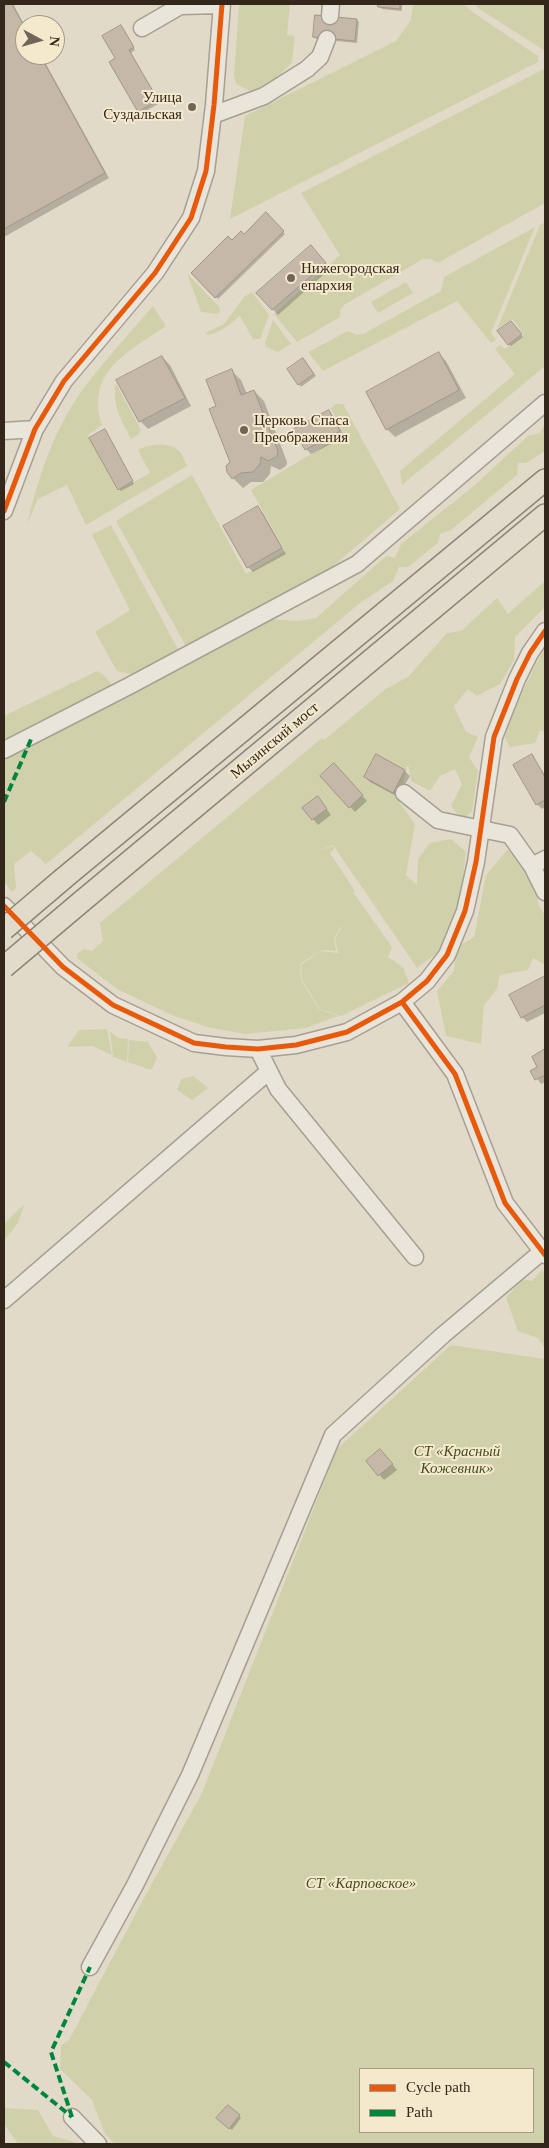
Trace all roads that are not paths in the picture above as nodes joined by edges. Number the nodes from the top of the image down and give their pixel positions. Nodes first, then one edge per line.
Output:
1 (222, 4) edge
2 (142, 28) dead end
3 (327, 39) dead end
4 (213, 115) junction
5 (545, 403) edge
6 (35, 429) junction
7 (4, 431) edge
8 (545, 480) edge
9 (4, 511) edge
10 (545, 515) edge
11 (545, 631) edge
12 (4, 750) edge
13 (404, 794) dead end
14 (479, 830) junction
15 (539, 862) edge
16 (545, 892) edge
17 (4, 906) edge
18 (4, 929) edge
19 (4, 966) edge
20 (402, 1002) junction
21 (258, 1049) junction
22 (268, 1072) junction
23 (544, 1252) edge
24 (415, 1258) dead end
25 (4, 1300) edge
26 (90, 1967) dead end
27 (72, 2117) dead end
28 (98, 2144) edge

1 - 2 street
1 - 4 street
3 - 4 street
4 - 6 street
5 - 12 street
6 - 7 street
6 - 9 street
8 - 18 main road, Мызинский мост, bridge
10 - 19 main road, Мызинский мост, bridge
11 - 14 street
13 - 14 street
14 - 15 street
14 - 20 street
15 - 16 street
17 - 21 street
20 - 21 street
20 - 23 street
21 - 22 street
22 - 24 street
22 - 25 street
23 - 26 street
27 - 28 street

